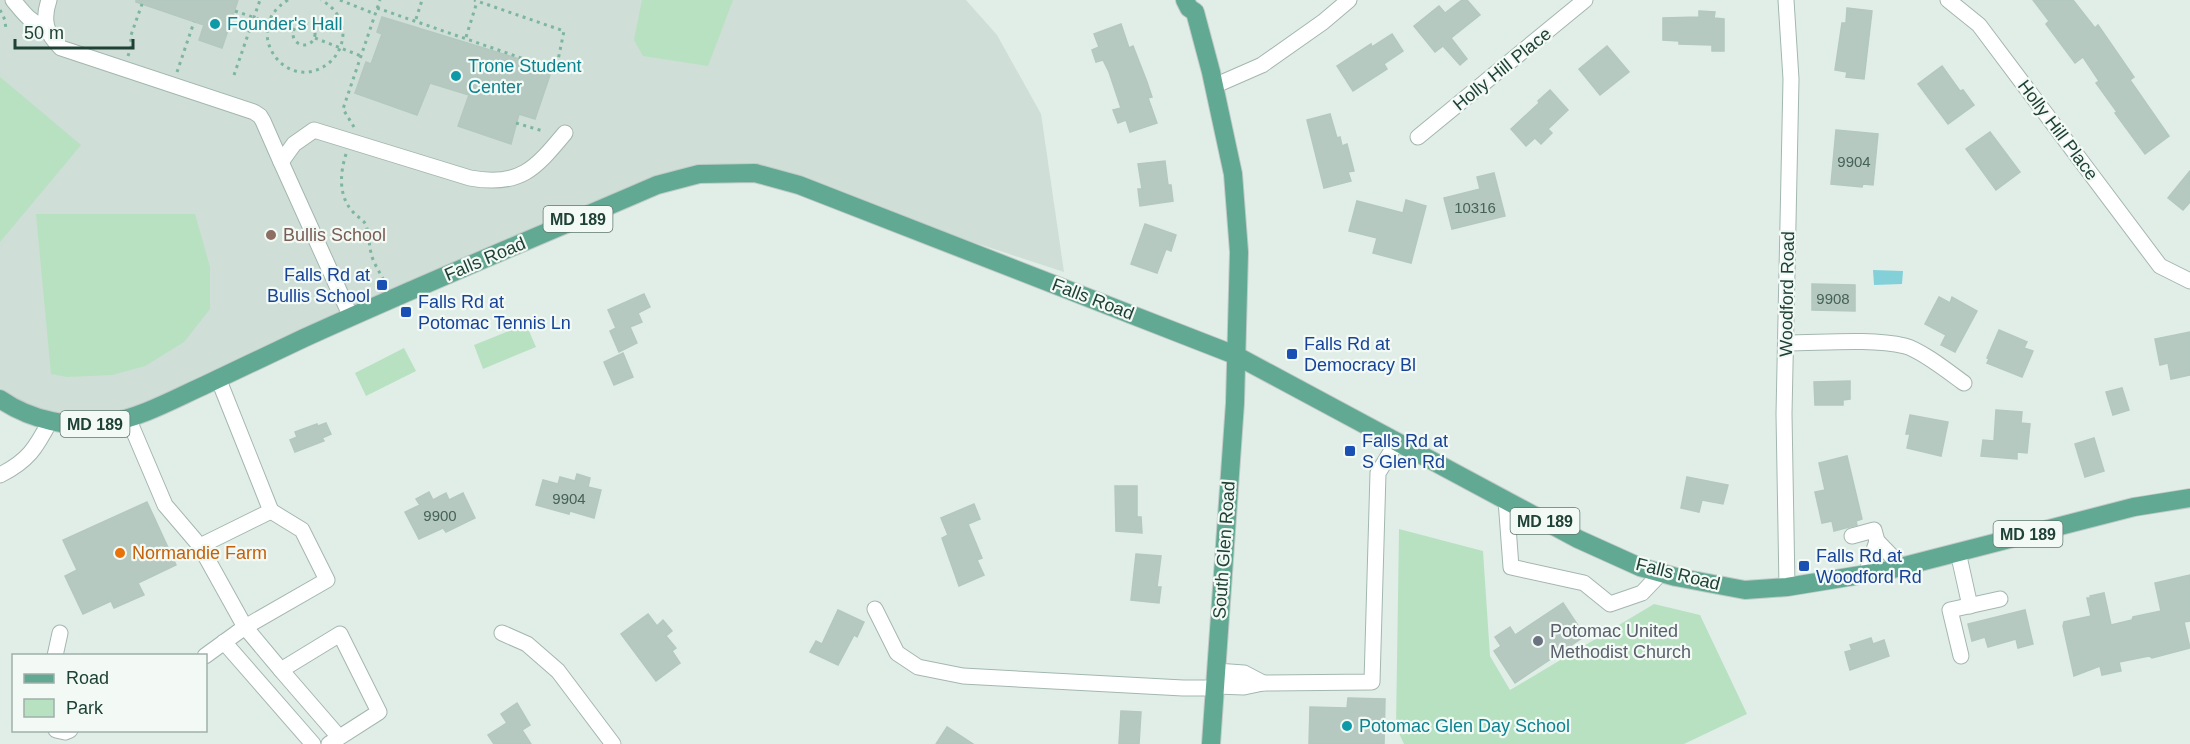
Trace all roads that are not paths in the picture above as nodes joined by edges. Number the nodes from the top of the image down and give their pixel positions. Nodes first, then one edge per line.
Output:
1 (12, 0) edge
2 (49, 0) edge
3 (1185, 0) edge
4 (1349, 0) edge
5 (1586, 0) edge
6 (1786, 0) edge
7 (1948, 0) edge
8 (46, 27) junction
9 (1214, 86) junction
10 (565, 133) dead end
11 (1418, 137) dead end
12 (281, 162) junction
13 (2190, 281) edge
14 (351, 317) junction
15 (1785, 343) junction
16 (1235, 355) junction
17 (218, 378) junction
18 (1964, 383) dead end
19 (0, 399) edge
20 (128, 418) junction
21 (50, 421) junction
22 (1397, 442) junction
23 (0, 475) edge
24 (2190, 498) edge
25 (1506, 500) junction
26 (271, 511) junction
27 (1852, 536) dead end
28 (1877, 541) junction
29 (200, 546) junction
30 (1958, 552) junction
31 (1900, 567) junction
32 (1661, 573) junction
33 (1866, 574) junction
34 (1787, 587) junction
35 (2000, 599) dead end
36 (1970, 606) junction
37 (875, 609) dead end
38 (245, 627) junction
39 (60, 633) dead end
40 (502, 633) dead end
41 (224, 642) junction
42 (55, 654) edge
43 (207, 655) edge
44 (1961, 656) dead end
45 (281, 670) junction
46 (1215, 682) junction
47 (334, 741) edge
48 (313, 744) edge
49 (613, 744) edge
50 (1211, 744) edge

1 - 8 street
2 - 8 street
3 - 9 main road, South Glen Road
4 - 9 street
5 - 11 street, Holly Hill Place
6 - 15 street, Woodford Road
7 - 13 street, Holly Hill Place
8 - 12 street
9 - 16 main road, South Glen Road
10 - 12 street
12 - 14 street
14 - 16 main road, Falls Road / MD 189
14 - 17 main road, Falls Road / MD 189
15 - 18 street
15 - 34 street, Woodford Road
16 - 22 main road, Falls Road / MD 189
16 - 46 main road, South Glen Road
17 - 20 main road, Falls Road / MD 189
17 - 26 street
19 - 21 main road, Falls Road / MD 189
20 - 21 main road, Falls Road / MD 189
20 - 29 street
21 - 23 street
22 - 25 main road, Falls Road / MD 189
22 - 46 street
24 - 30 main road, Falls Road / MD 189
25 - 32 main road, Falls Road / MD 189
25 - 32 street
26 - 29 street
26 - 38 street
27 - 28 street
28 - 31 street
28 - 33 street
29 - 38 street
30 - 31 main road, Falls Road / MD 189
30 - 36 street
31 - 33 main road, Falls Road / MD 189
32 - 34 main road, Falls Road / MD 189
33 - 34 main road, Falls Road / MD 189
35 - 36 street
36 - 44 street
37 - 46 street
38 - 41 street
38 - 45 street
39 - 42 street
40 - 49 street
41 - 43 street
41 - 48 street
45 - 47 street
45 - 47 street
46 - 50 main road, South Glen Road

